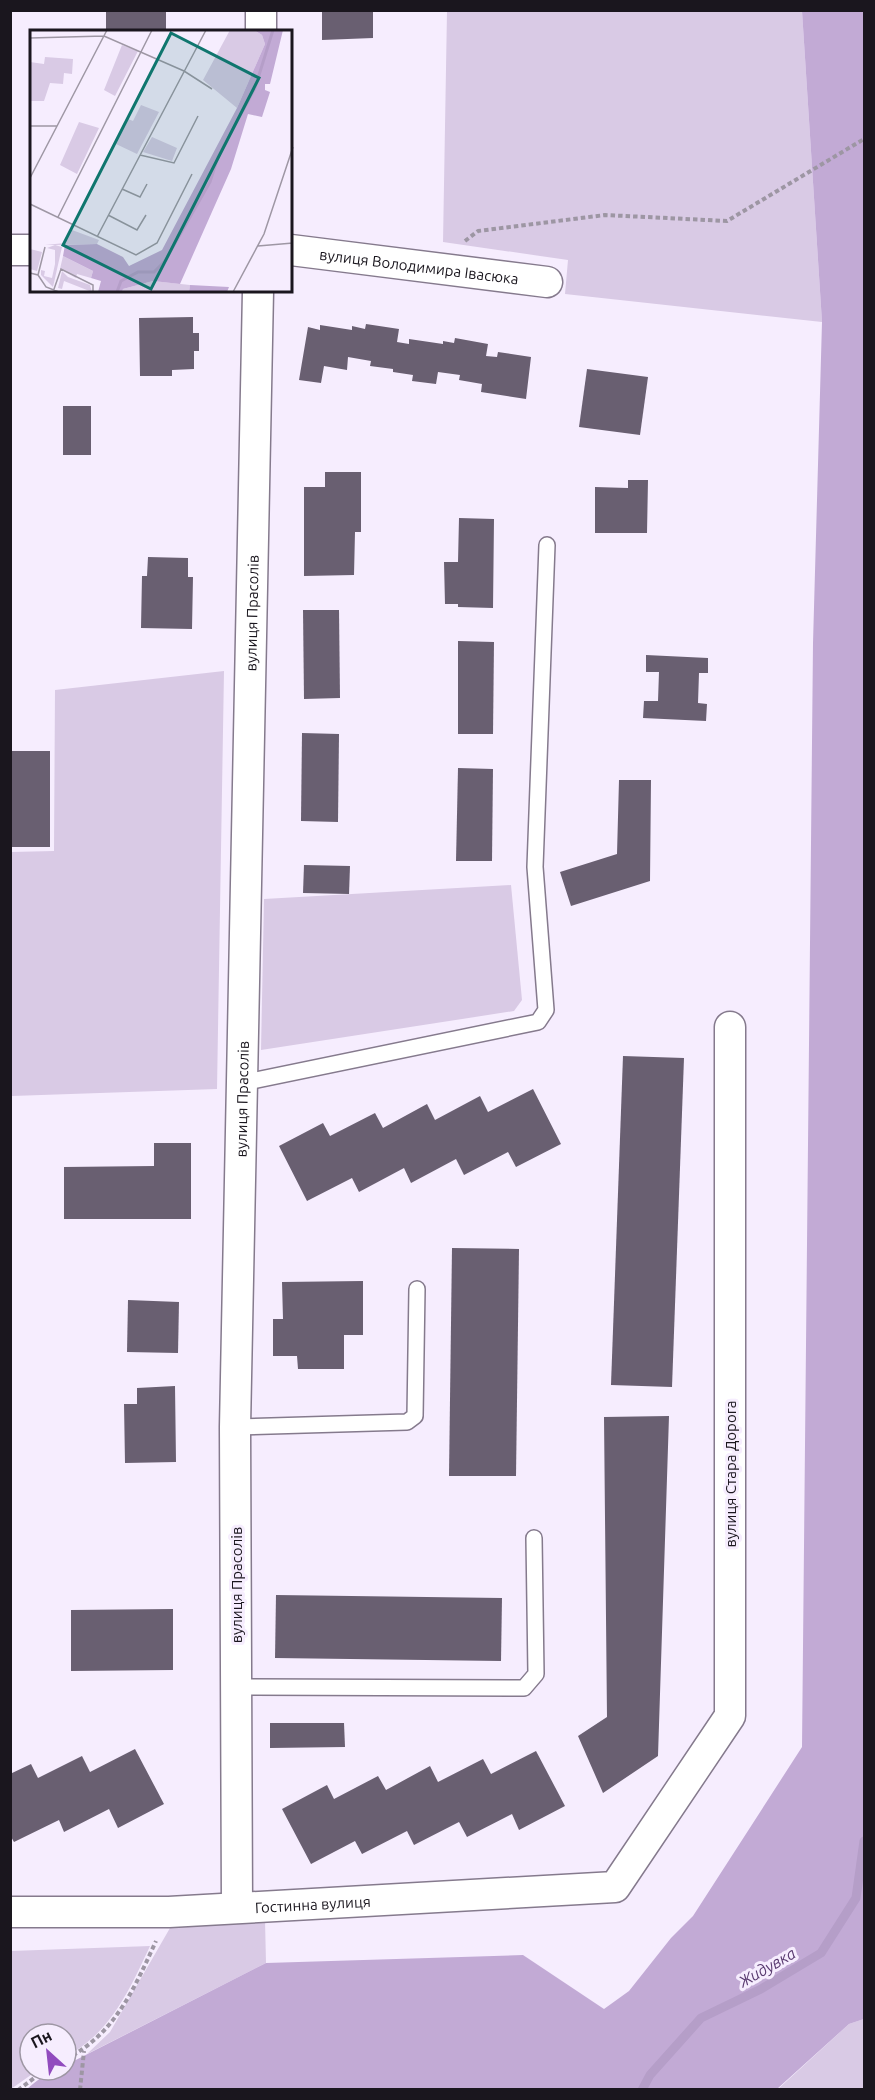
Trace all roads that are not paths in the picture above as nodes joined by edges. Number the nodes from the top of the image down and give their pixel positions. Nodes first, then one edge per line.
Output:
1 (261, 10) edge
2 (261, 30) edge
3 (10, 250) edge
4 (30, 250) edge
5 (292, 250) edge
6 (547, 282) dead end
7 (258, 292) edge
8 (547, 545) dead end
9 (730, 1027) dead end
10 (242, 1083) junction
11 (417, 1288) dead end
12 (235, 1427) junction
13 (534, 1538) dead end
14 (236, 1687) junction
15 (615, 1887) joint
16 (237, 1907) junction
17 (10, 1912) edge

1 - 2 street
3 - 4 street
5 - 6 street, вулиця Володимира Івасюка
7 - 10 street, вулиця Прасолів
8 - 10 lane
9 - 15 street, вулиця Стара Дорога
10 - 12 street, вулиця Прасолів
11 - 12 lane
12 - 14 street, вулиця Прасолів
13 - 14 lane
14 - 16 street, вулиця Прасолів
15 - 16 street, Гостинна вулиця
16 - 17 street, Гостинна вулиця

